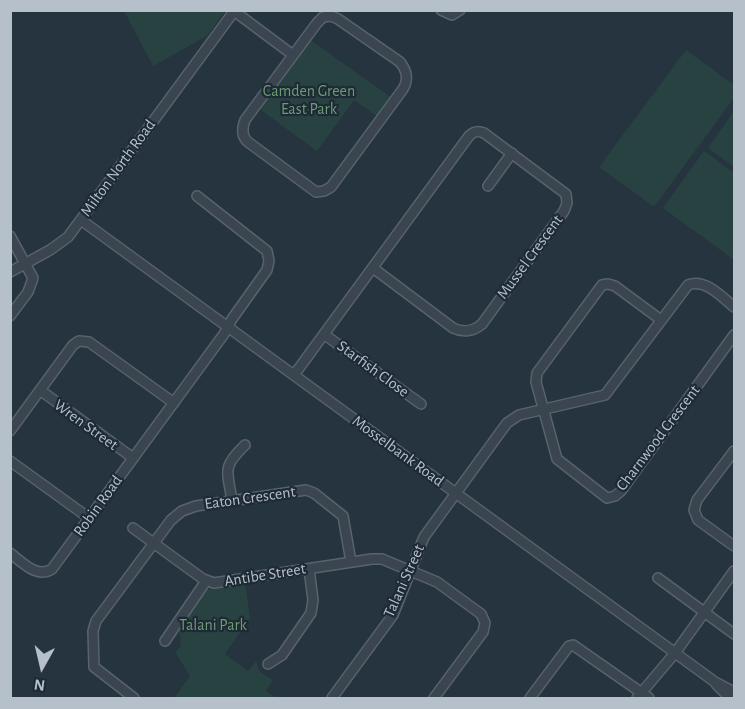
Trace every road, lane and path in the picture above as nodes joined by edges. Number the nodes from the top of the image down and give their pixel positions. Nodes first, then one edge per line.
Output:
1 (441, 10) edge
2 (234, 11) edge
3 (458, 12) edge
4 (293, 55) junction
5 (512, 153) junction
6 (488, 186) dead end
7 (197, 196) dead end
8 (81, 220) junction
9 (10, 236) edge
10 (26, 263) junction
11 (373, 268) junction
12 (10, 272) edge
13 (735, 307) edge
14 (10, 316) edge
15 (661, 320) junction
16 (228, 327) junction
17 (325, 335) junction
18 (735, 335) edge
19 (294, 375) junction
20 (40, 390) junction
21 (174, 403) junction
22 (421, 404) dead end
23 (543, 410) junction
24 (10, 431) edge
25 (245, 445) dead end
26 (734, 451) edge
27 (133, 459) junction
28 (10, 461) edge
29 (456, 493) junction
30 (232, 500) junction
31 (89, 518) junction
32 (133, 528) dead end
33 (153, 542) junction
34 (735, 546) edge
35 (10, 553) edge
36 (351, 562) junction
37 (309, 568) junction
38 (411, 570) junction
39 (735, 571) edge
40 (658, 578) dead end
41 (206, 581) junction
42 (705, 612) junction
43 (735, 634) edge
44 (165, 641) dead end
45 (675, 653) junction
46 (268, 664) dead end
47 (714, 682) junction
48 (735, 692) edge
49 (642, 697) edge
50 (334, 698) edge
51 (134, 699) edge
52 (434, 699) edge
53 (530, 699) edge
54 (730, 699) edge

1 - 3 street
2 - 4 street
2 - 8 street, Milton North Road
4 - 4 street
5 - 6 street
5 - 11 street, Mussel Crescent
5 - 11 street, Mussel Crescent
7 - 16 street, Robin Road
8 - 10 street, Milton North Road
8 - 16 street, Mosselbank Road
9 - 10 street
10 - 12 street, Milton North Road
10 - 14 street
11 - 17 street, Mussel Crescent
13 - 15 street
15 - 23 street
15 - 23 street
16 - 19 street, Mosselbank Road
16 - 21 street, Robin Road
17 - 19 street, Mussel Crescent
17 - 22 street, Starfish Close
18 - 23 street, Charnwood Crescent
19 - 29 street, Mosselbank Road
20 - 21 street
20 - 24 street
20 - 27 street, Wren Street
21 - 27 street, Robin Road
23 - 29 street, Talani Street
25 - 30 street
26 - 34 street
27 - 31 street, Robin Road
28 - 31 street
29 - 38 street, Talani Street
29 - 45 street, Mosselbank Road
30 - 33 street, Eaton Crescent
30 - 36 street, Eaton Crescent
31 - 35 street, Robin Road
32 - 33 street, Antibe Street
33 - 41 street, Antibe Street
33 - 51 street
36 - 37 street, Antibe Street
36 - 38 street, Antibe Street
37 - 41 street, Antibe Street
37 - 46 street
38 - 50 street, Talani Street
38 - 52 street, Antibe Street
39 - 42 street
40 - 42 street
41 - 44 street
42 - 43 street
42 - 45 street
45 - 47 street, Mosselbank Road
45 - 49 street
47 - 48 street, Mosselbank Road
47 - 54 street, Mosselbank Road
49 - 53 street

